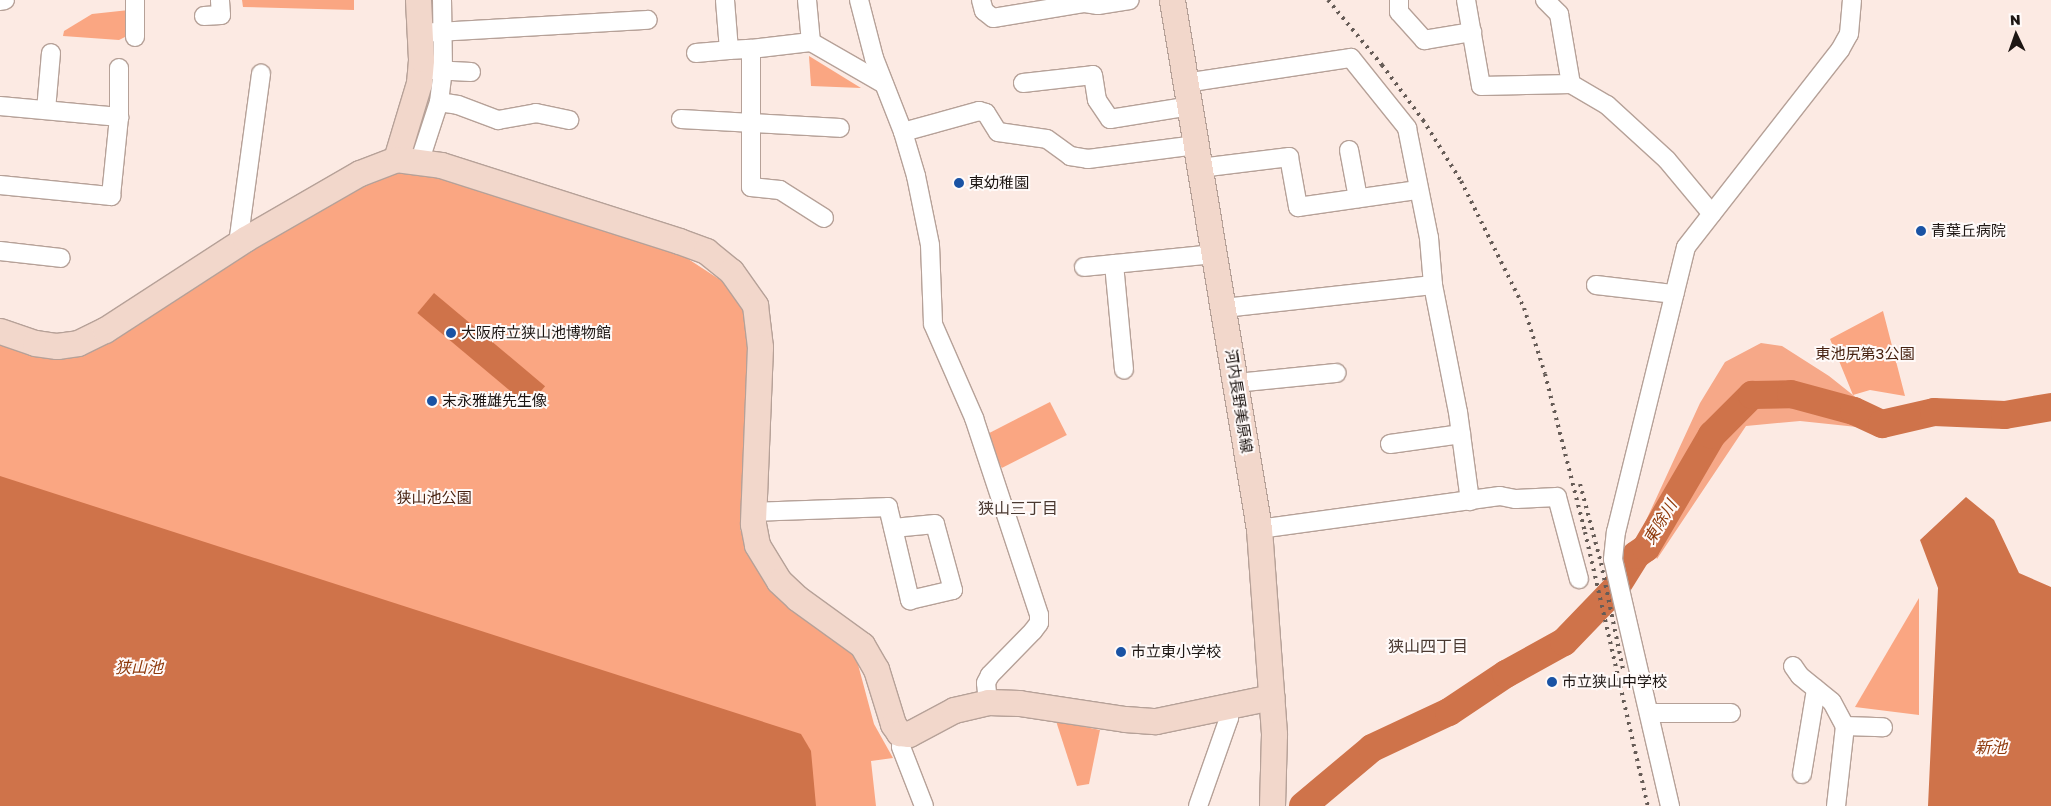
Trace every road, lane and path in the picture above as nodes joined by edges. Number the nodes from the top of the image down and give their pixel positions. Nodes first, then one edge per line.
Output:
1 (5, 0) edge
2 (135, 0) edge
3 (220, 0) edge
4 (418, 0) edge
5 (442, 0) edge
6 (725, 0) edge
7 (807, 0) edge
8 (859, 0) edge
9 (980, 0) edge
10 (1130, 0) edge
11 (1172, 0) edge
12 (1399, 0) edge
13 (1466, 0) edge
14 (1546, 0) edge
15 (1852, 0) edge
16 (0, 1) edge
17 (204, 16) dead end
18 (648, 20) dead end
19 (432, 32) junction
20 (1472, 32) junction
21 (135, 37) dead end
22 (811, 42) junction
23 (751, 48) junction
24 (728, 50) junction
25 (51, 53) dead end
26 (696, 53) dead end
27 (119, 68) dead end
28 (432, 70) junction
29 (471, 72) dead end
30 (261, 74) dead end
31 (1023, 83) dead end
32 (884, 84) junction
33 (1571, 84) junction
34 (1187, 95) junction
35 (439, 102) junction
36 (0, 106) edge
37 (46, 110) junction
38 (119, 117) junction
39 (681, 119) dead end
40 (570, 120) dead end
41 (752, 121) junction
42 (840, 128) dead end
43 (903, 132) junction
44 (1349, 150) dead end
45 (1198, 156) junction
46 (408, 160) junction
47 (0, 185) edge
48 (1418, 190) junction
49 (1358, 198) junction
50 (1712, 214) junction
51 (824, 218) dead end
52 (238, 244) junction
53 (0, 251) edge
54 (1215, 254) junction
55 (61, 258) dead end
56 (1114, 264) junction
57 (1084, 267) dead end
58 (1433, 285) junction
59 (1596, 285) dead end
60 (1674, 294) junction
61 (1224, 308) junction
62 (0, 331) edge
63 (1124, 370) dead end
64 (1337, 373) dead end
65 (1236, 383) junction
66 (1461, 434) junction
67 (1390, 444) dead end
68 (1470, 501) junction
69 (753, 512) junction
70 (893, 528) junction
71 (1259, 529) junction
72 (1579, 579) dead end
73 (1793, 666) dead end
74 (1816, 689) junction
75 (1272, 697) junction
76 (988, 702) junction
77 (1226, 708) junction
78 (1649, 713) junction
79 (1731, 713) dead end
80 (1845, 726) junction
81 (1883, 727) dead end
82 (904, 735) junction
83 (1802, 774) dead end
84 (924, 806) edge
85 (1198, 806) edge
86 (1272, 806) edge
87 (1670, 806) edge
88 (1836, 806) edge

1 - 16 street
2 - 21 street
3 - 17 street
4 - 19 street
5 - 19 street
6 - 24 street
7 - 22 street
8 - 32 street
9 - 10 street
11 - 34 street, 河内長野美原線
12 - 20 street
13 - 20 street
14 - 33 street
15 - 50 street
18 - 19 street
19 - 28 street
20 - 33 street
22 - 23 street
22 - 32 street
23 - 24 street
23 - 41 street
24 - 26 street
25 - 37 street
27 - 38 street
28 - 29 street
28 - 35 street
28 - 46 street
30 - 52 street
31 - 34 street
32 - 43 street
33 - 50 street
34 - 45 street, 河内長野美原線
34 - 48 street
35 - 40 street
35 - 46 street
36 - 37 street
37 - 38 street
38 - 47 street
39 - 41 street
41 - 42 street
41 - 51 street
43 - 45 street
43 - 76 street
44 - 49 street
45 - 49 street
45 - 54 street, 河内長野美原線
46 - 52 street
46 - 69 street
48 - 49 street
48 - 58 street
50 - 60 street
52 - 62 street
53 - 55 street
54 - 56 street
54 - 61 street, 河内長野美原線
56 - 57 street
56 - 63 street
58 - 61 street
58 - 66 street
59 - 60 street
60 - 78 street
61 - 65 street, 河内長野美原線
64 - 65 street
65 - 71 street, 河内長野美原線
66 - 67 street
66 - 68 street
68 - 71 street
68 - 72 street
69 - 70 street
69 - 82 street
70 - 70 street
71 - 75 street, 河内長野美原線
73 - 74 street
74 - 80 street
74 - 83 street
75 - 77 street
75 - 86 street, 河内長野美原線
76 - 77 street
76 - 82 street
77 - 85 street
78 - 79 street
78 - 87 street
80 - 81 street
80 - 88 street
82 - 84 street

